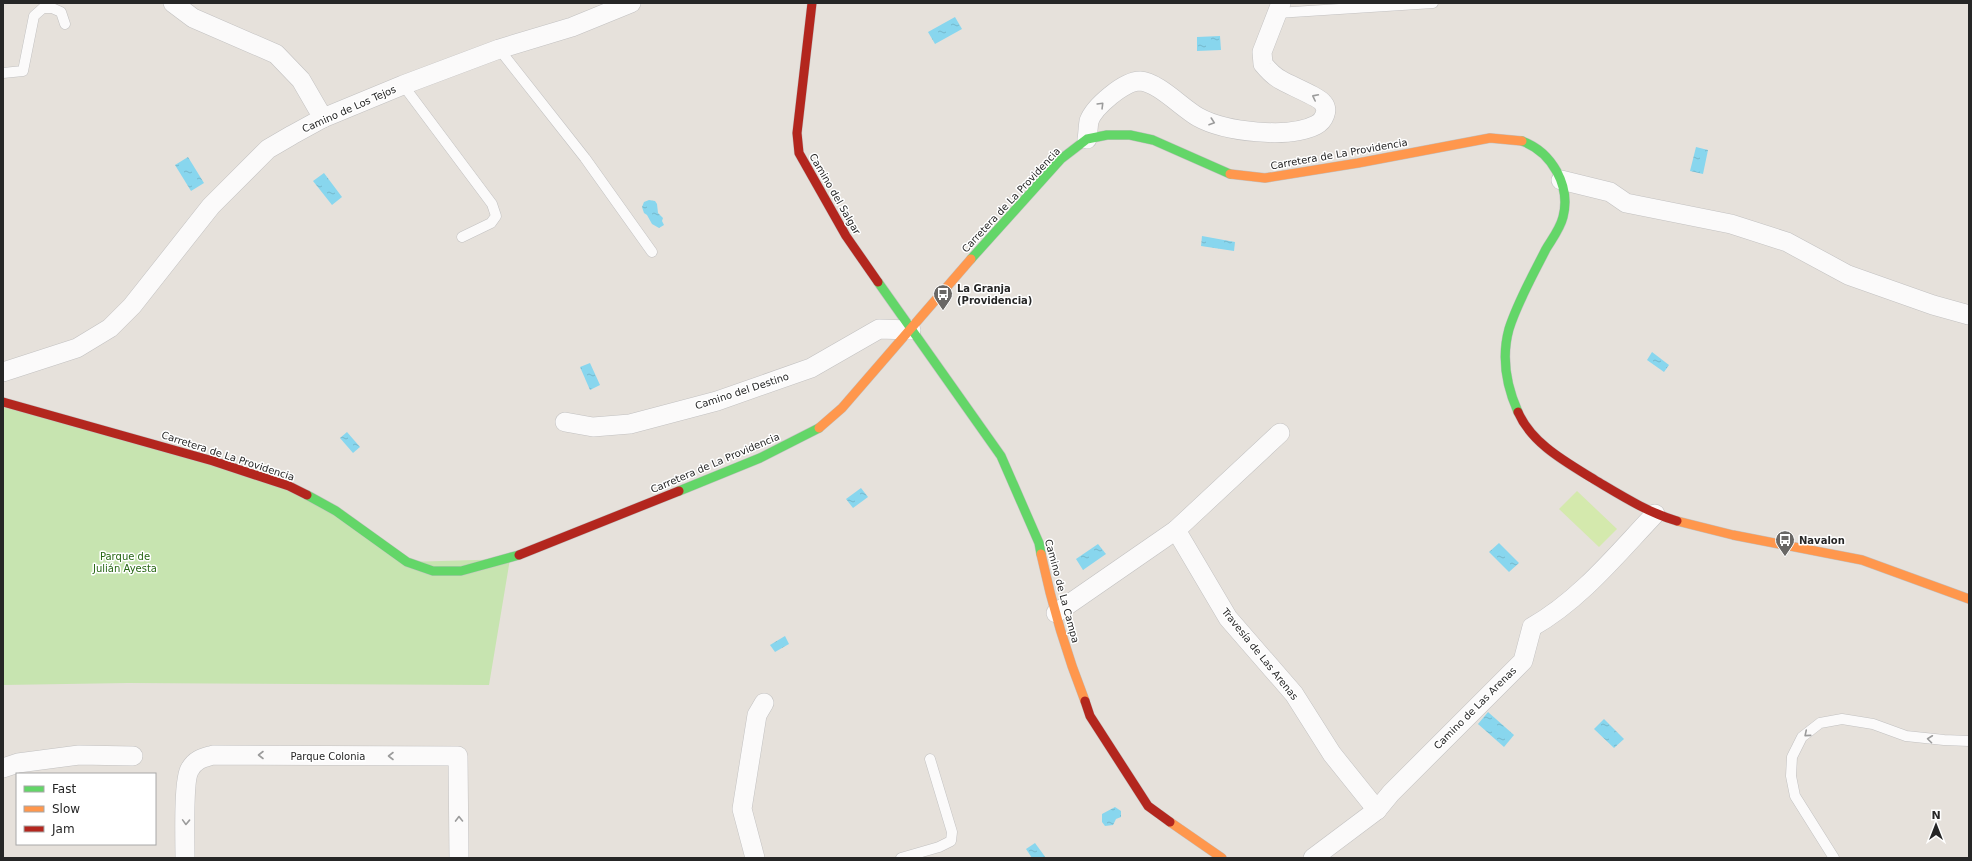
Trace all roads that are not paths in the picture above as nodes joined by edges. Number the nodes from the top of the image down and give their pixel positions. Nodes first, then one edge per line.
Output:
1 (174, 3) edge
2 (631, 3) edge
3 (812, 3) edge
4 (1433, 3) edge
5 (1279, 8) edge
6 (65, 24) dead end
7 (499, 49) junction
8 (3, 73) edge
9 (403, 85) junction
10 (323, 118) junction
11 (1088, 139) junction
12 (1561, 180) junction
13 (462, 237) dead end
14 (652, 252) dead end
15 (1969, 315) edge
16 (911, 330) junction
17 (3, 372) edge
18 (3, 402) edge
19 (565, 422) dead end
20 (1280, 434) dead end
21 (1655, 514) junction
22 (1176, 530) junction
23 (1969, 599) edge
24 (1056, 613) junction
25 (764, 703) dead end
26 (1969, 741) edge
27 (133, 756) dead end
28 (930, 759) dead end
29 (3, 768) edge
30 (1376, 810) junction
31 (185, 858) edge
32 (460, 858) edge
33 (755, 858) edge
34 (901, 858) edge
35 (1222, 858) edge
36 (1313, 858) edge
37 (1834, 858) edge

1 - 10 street
2 - 7 street, Camino de Los Tejos
3 - 16 street, Camino del Salgar
4 - 5 lane
11 -> 5 street
6 - 8 lane
7 - 9 street, Camino de Los Tejos
7 - 14 lane
9 - 10 street, Camino de Los Tejos
9 - 13 lane
10 - 17 street, Camino de Los Tejos
11 - 12 street, Carretera de La Providencia
11 - 16 street, Carretera de La Providencia
12 - 15 street
12 - 21 street, Carretera de La Providencia
16 - 18 street, Carretera de La Providencia
16 - 19 street, Camino del Destino
16 - 24 street, Camino de La Campa
20 - 22 street
21 - 23 street, Carretera de La Providencia
21 - 30 street, Camino de Las Arenas
22 - 24 street
22 - 30 street, Travesía de Las Arenas
24 - 35 street, Camino de La Campa
25 - 33 street
26 -> 37 lane
27 - 29 street
28 - 34 lane
30 - 36 street, Camino de Las Arenas
32 -> 31 street, Parque Colonia

